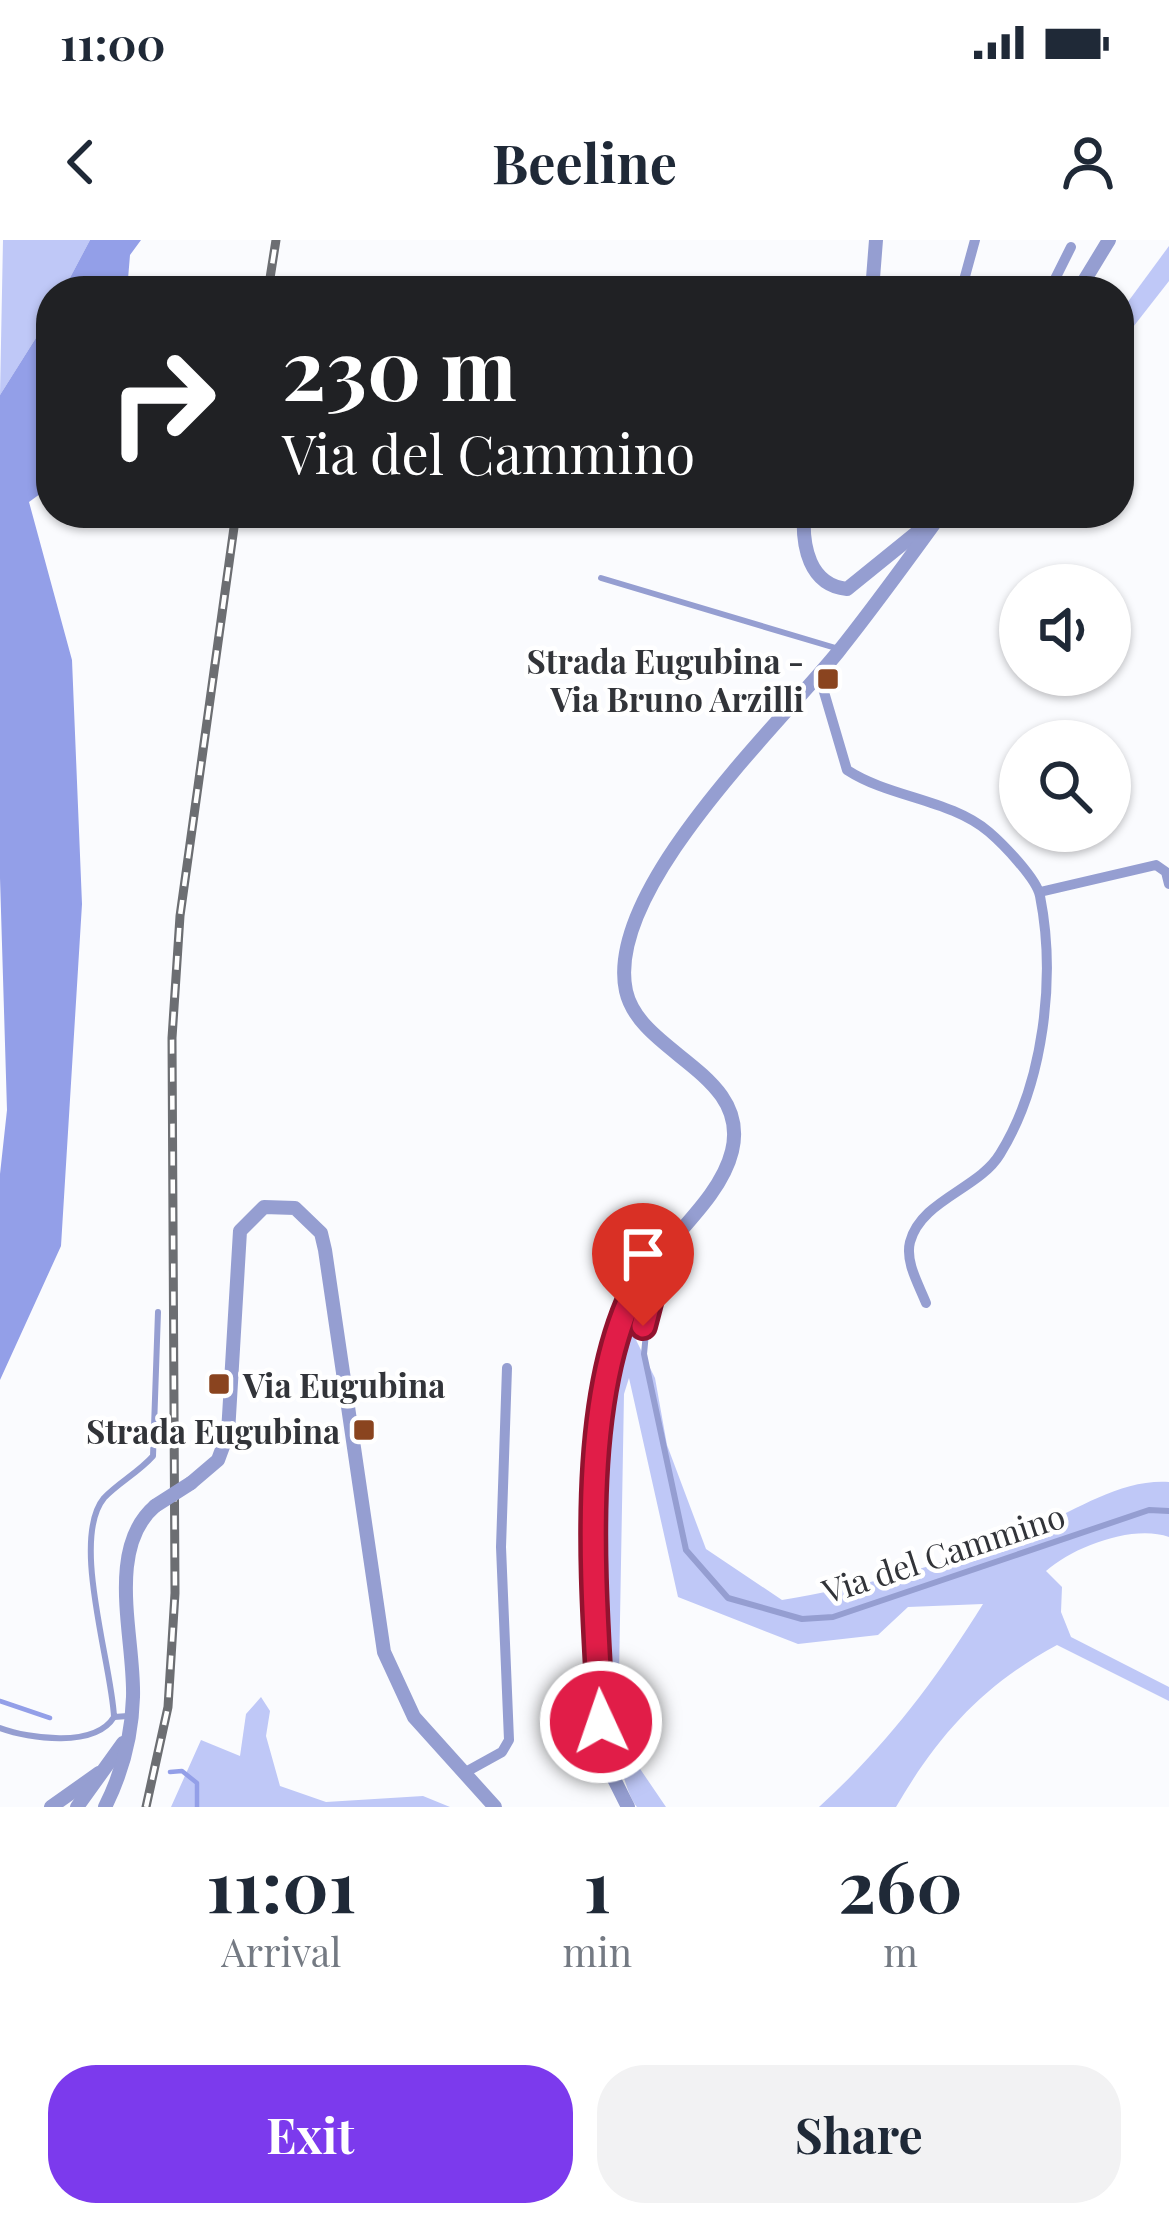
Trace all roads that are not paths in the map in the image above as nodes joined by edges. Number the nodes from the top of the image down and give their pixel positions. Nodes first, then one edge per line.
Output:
1 (876, 240) edge
2 (975, 240) edge
3 (1109, 240) edge
4 (1071, 247) dead end
5 (873, 276) edge
6 (966, 276) edge
7 (1056, 276) edge
8 (1087, 276) edge
9 (806, 528) edge
10 (924, 528) edge
11 (931, 528) edge
12 (601, 578) dead end
13 (840, 650) junction
14 (819, 675) junction
15 (1169, 884) edge
16 (1040, 892) junction
17 (648, 1266) junction
18 (926, 1303) dead end
19 (158, 1312) dead end
20 (507, 1368) dead end
21 (1169, 1511) edge
22 (114, 1717) junction
23 (130, 1724) junction
24 (0, 1728) edge
25 (108, 1766) junction
26 (464, 1773) junction
27 (51, 1807) edge
28 (77, 1807) edge
29 (105, 1807) edge
30 (495, 1807) edge
31 (628, 1807) edge

1 - 5 street
2 - 6 street
3 - 8 street
4 - 7 street
9 - 10 street
11 - 13 street
12 - 13 lane
13 - 14 street
14 - 16 street
14 - 17 street
15 - 16 street
16 - 18 street
17 - 21 lane, Via del Cammino
17 - 31 street
19 - 22 lane
20 - 26 street
22 - 23 lane
22 - 24 lane
23 - 25 street
23 - 26 street, bridge
23 - 29 street
25 - 27 street
25 - 28 street
26 - 30 street

